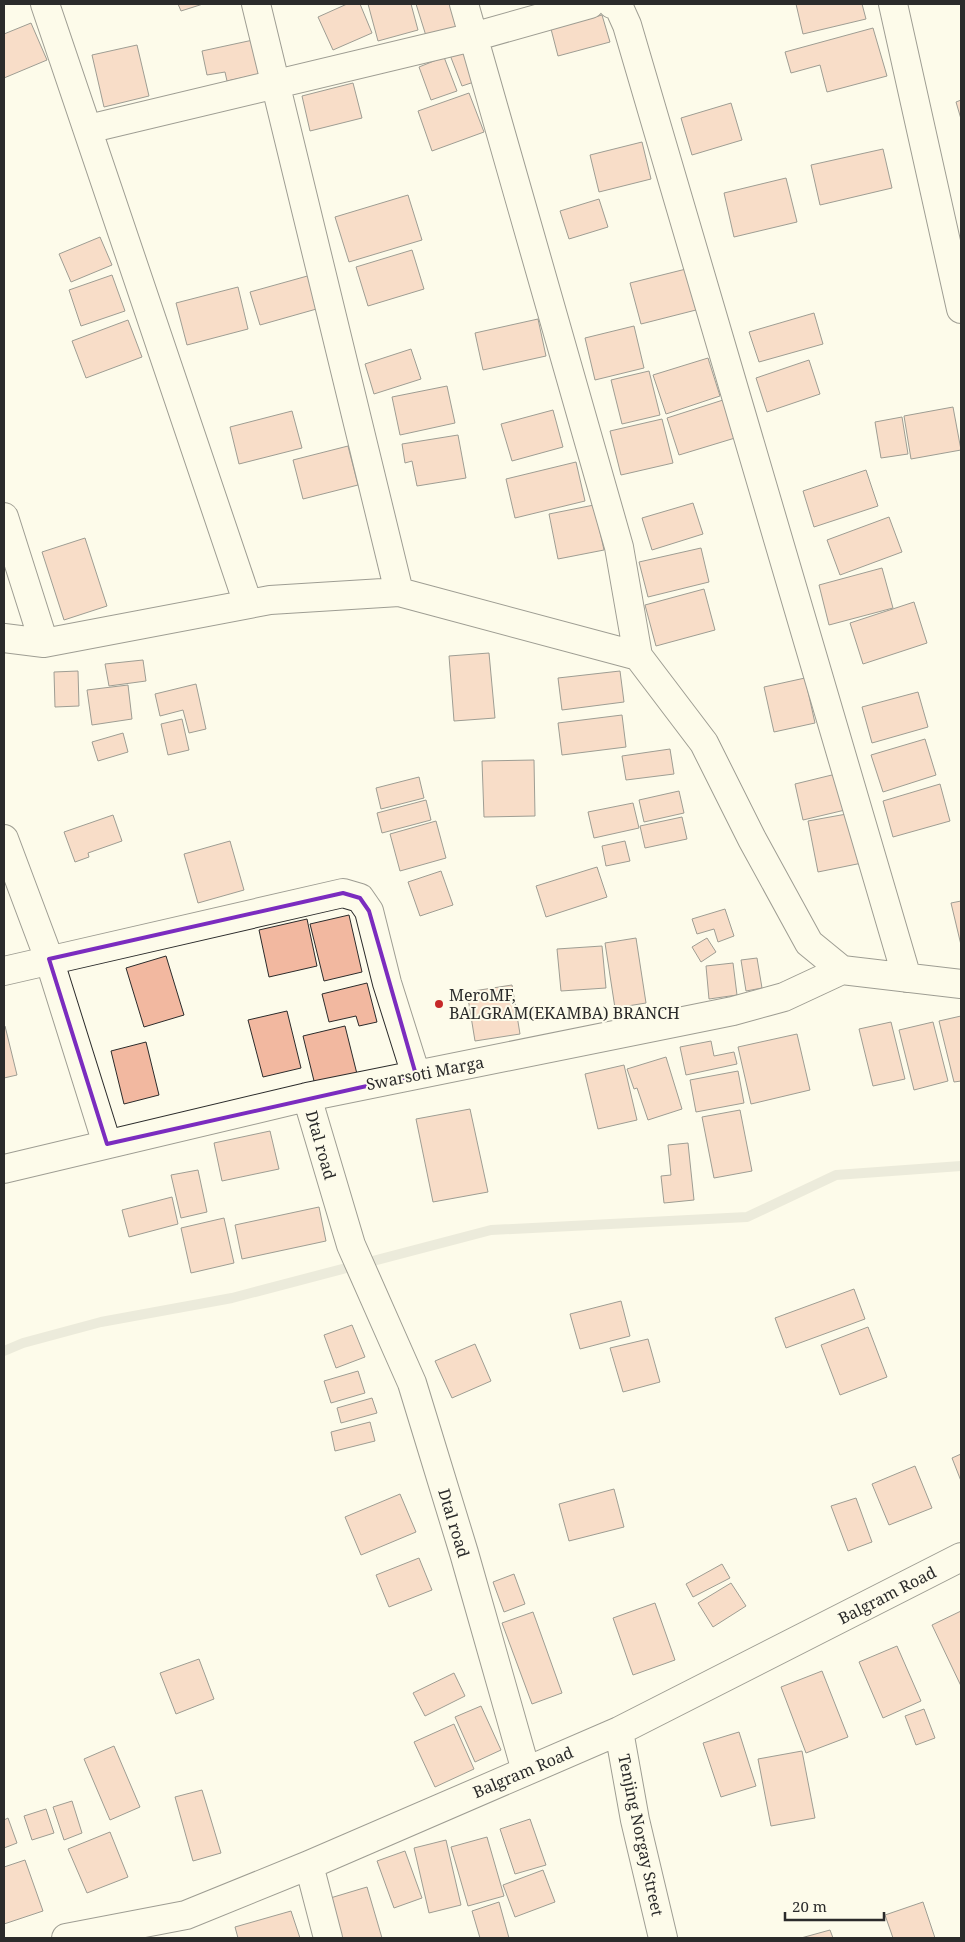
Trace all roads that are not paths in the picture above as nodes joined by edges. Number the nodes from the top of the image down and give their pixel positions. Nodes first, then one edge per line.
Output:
1 (46, 4) edge
2 (256, 4) edge
3 (464, 4) edge
4 (590, 4) edge
5 (612, 4) edge
6 (893, 4) edge
7 (473, 37) junction
8 (275, 84) junction
9 (88, 129) junction
10 (961, 309) edge
11 (4, 516) edge
12 (399, 592) junction
13 (248, 604) junction
14 (4, 638) edge
15 (44, 643) junction
16 (638, 656) junction
17 (4, 839) edge
18 (49, 959) junction
19 (842, 970) junction
20 (4, 971) edge
21 (907, 978) junction
22 (961, 984) edge
23 (416, 1075) junction
24 (307, 1097) junction
25 (107, 1144) junction
26 (4, 1169) edge
27 (961, 1557) edge
28 (619, 1731) junction
29 (526, 1771) junction
30 (309, 1865) junction
31 (66, 1938) edge
32 (328, 1938) edge
33 (663, 1938) edge

1 - 9 street
2 - 8 street
3 - 7 street
4 - 7 street
5 - 21 street
6 - 10 street
7 - 8 street
7 - 16 street
8 - 9 street
8 - 12 street
9 - 13 street
11 - 15 street
12 - 13 street
12 - 16 street
13 - 15 street
14 - 15 street
16 - 19 street
17 - 18 street
18 - 20 street
18 - 23 street
18 - 25 street
19 - 21 street
19 - 23 street, Swarsoti Marga
21 - 22 street
23 - 24 street, Swarsoti Marga
24 - 25 street, Swarsoti Marga
24 - 29 street, Dtal road
25 - 26 street, Swarsoti Marga
27 - 28 street, Balgram Road
28 - 29 street, Balgram Road
28 - 33 street, Tenjing Norgay Street
29 - 30 street, Balgram Road
30 - 31 street, Balgram Road
30 - 32 street

